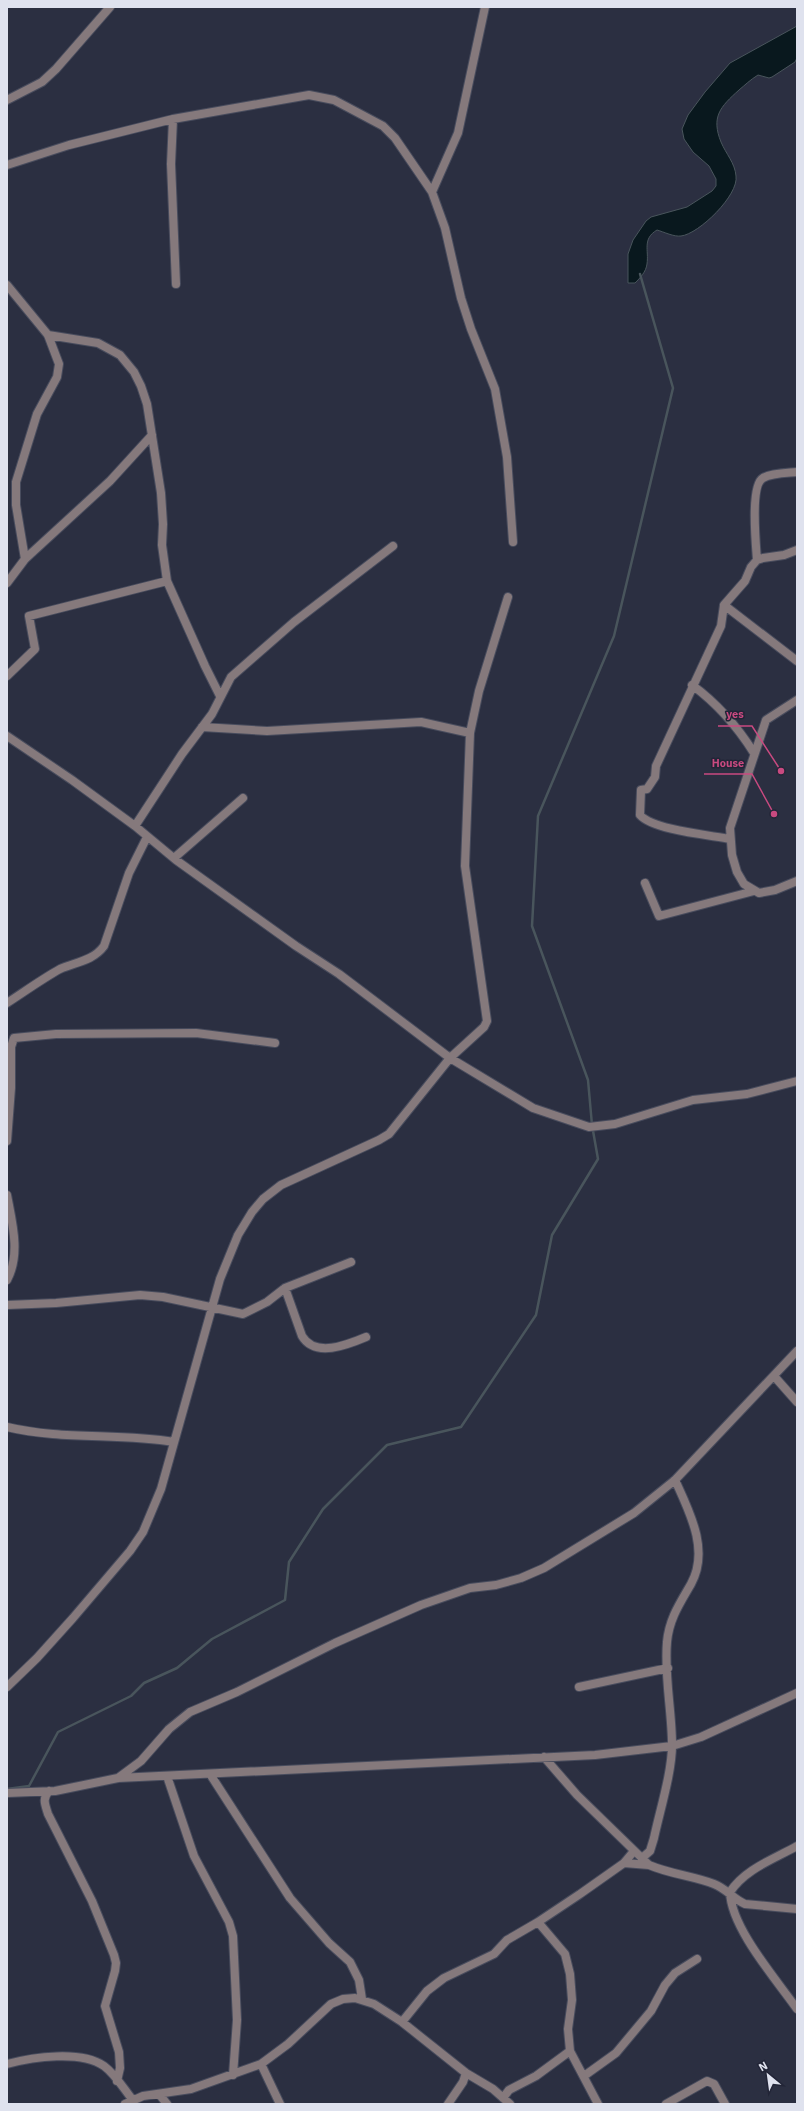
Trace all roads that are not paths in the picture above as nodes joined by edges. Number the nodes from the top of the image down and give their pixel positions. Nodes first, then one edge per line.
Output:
1 (110, 7) edge
2 (485, 7) edge
3 (7, 100) edge
4 (173, 119) junction
5 (7, 164) edge
6 (432, 192) junction
7 (176, 284) dead end
8 (7, 285) edge
9 (48, 335) junction
10 (152, 435) junction
11 (797, 472) edge
12 (513, 542) dead end
13 (393, 546) dead end
14 (797, 550) edge
15 (25, 559) junction
16 (758, 560) junction
17 (167, 581) junction
18 (7, 583) edge
19 (508, 597) dead end
20 (724, 606) junction
21 (797, 661) edge
22 (7, 676) edge
23 (692, 685) junction
24 (220, 696) junction
25 (797, 700) edge
26 (202, 727) junction
27 (470, 733) junction
28 (7, 736) edge
29 (754, 753) junction
30 (243, 798) dead end
31 (135, 826) junction
32 (147, 837) junction
33 (730, 839) junction
34 (174, 858) junction
35 (797, 881) edge
36 (645, 883) dead end
37 (754, 891) junction
38 (7, 1003) edge
39 (275, 1043) dead end
40 (450, 1058) junction
41 (797, 1081) edge
42 (7, 1141) edge
43 (7, 1195) edge
44 (351, 1262) dead end
45 (7, 1280) edge
46 (285, 1288) junction
47 (7, 1305) edge
48 (212, 1307) junction
49 (366, 1337) dead end
50 (797, 1351) edge
51 (774, 1376) junction
52 (797, 1402) edge
53 (7, 1427) edge
54 (174, 1442) junction
55 (675, 1480) junction
56 (668, 1668) junction
57 (7, 1687) edge
58 (579, 1687) dead end
59 (797, 1694) edge
60 (672, 1746) junction
61 (544, 1757) junction
62 (210, 1774) junction
63 (167, 1776) junction
64 (118, 1778) junction
65 (49, 1791) junction
66 (7, 1793) edge
67 (797, 1846) edge
68 (634, 1851) junction
69 (642, 1858) junction
70 (624, 1863) junction
71 (649, 1865) junction
72 (730, 1892) junction
73 (797, 1909) edge
74 (538, 1922) junction
75 (696, 1959) dead end
76 (362, 1999) junction
77 (797, 2009) edge
78 (402, 2022) junction
79 (570, 2051) junction
80 (7, 2064) edge
81 (260, 2064) junction
82 (466, 2073) junction
83 (233, 2075) junction
84 (584, 2076) junction
85 (117, 2081) junction
86 (159, 2094) junction
87 (503, 2098) junction
88 (129, 2102) edge
89 (167, 2104) edge
90 (280, 2104) edge
91 (448, 2104) edge
92 (510, 2104) edge
93 (598, 2104) edge
94 (666, 2104) edge
95 (725, 2104) edge

1 - 3 street
2 - 6 street
4 - 5 street
4 - 6 street
4 - 7 street
6 - 12 street
8 - 9 street
9 - 10 street
9 - 15 street
10 - 15 street
10 - 17 street
11 - 16 street
13 - 24 street
14 - 16 street
15 - 18 street
16 - 20 street
17 - 22 street
17 - 24 street
19 - 27 street
20 - 21 street
20 - 23 street
23 - 29 street
23 - 33 street
24 - 26 street
25 - 29 street
26 - 27 street
26 - 31 street
27 - 40 street
28 - 31 street
29 - 33 street
30 - 34 street
31 - 32 street
32 - 34 street
32 - 38 street
33 - 37 street
34 - 40 street
35 - 37 street
36 - 37 street
39 - 42 street
40 - 41 street
40 - 48 street
43 - 45 street
44 - 46 street
46 - 48 street
46 - 49 street
47 - 48 street
48 - 54 street
50 - 51 street
51 - 52 street
51 - 55 street
53 - 54 street
54 - 57 street
55 - 56 street
55 - 64 street
56 - 58 street
56 - 60 street
59 - 60 street
60 - 61 street
60 - 69 street
61 - 62 street
61 - 68 street
62 - 63 street
62 - 76 street
63 - 64 street
63 - 83 street
64 - 65 street
65 - 66 street
65 - 85 street
67 - 72 street
68 - 69 street
68 - 70 street
69 - 71 street
70 - 71 street
70 - 74 street
71 - 72 street
72 - 73 street
72 - 77 street
74 - 78 street
74 - 79 street
75 - 84 street
76 - 78 street
76 - 81 street
78 - 82 street
79 - 84 street
79 - 87 street
80 - 85 street
81 - 83 street
81 - 90 street
82 - 87 street
82 - 91 street
83 - 86 street
84 - 93 street
85 - 88 street
86 - 88 street
86 - 89 street
87 - 92 street
94 - 95 street

